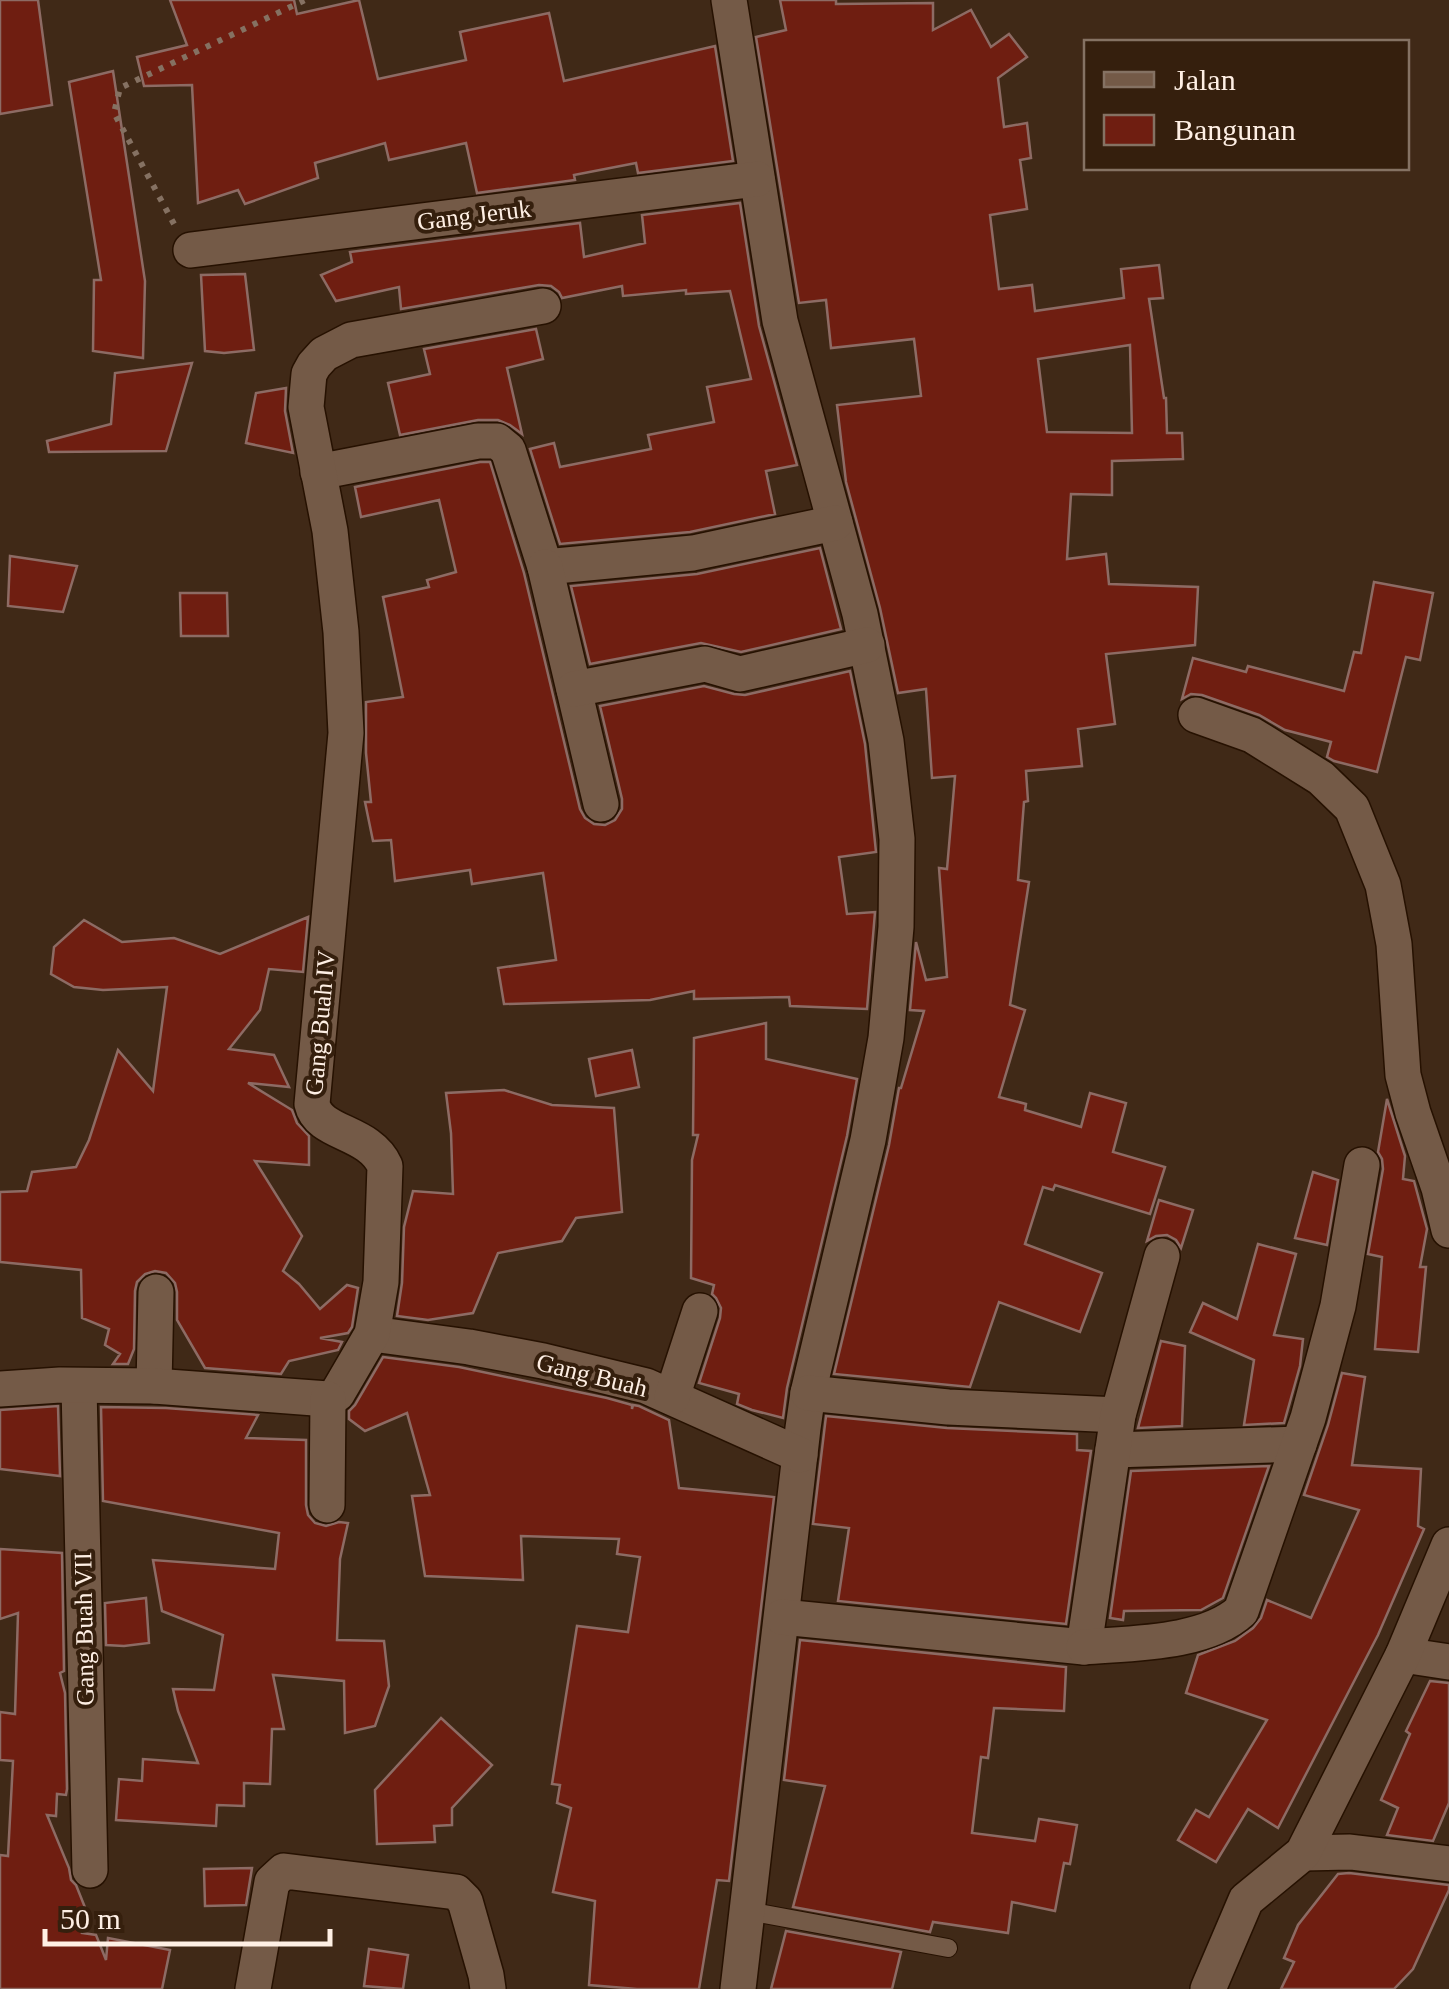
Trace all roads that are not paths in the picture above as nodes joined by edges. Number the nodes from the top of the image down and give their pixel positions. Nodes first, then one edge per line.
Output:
1 (729, 0) edge
2 (757, 179) junction
3 (191, 250) road end
4 (543, 306) dead end
5 (318, 472) junction
6 (836, 523) junction
7 (545, 567) junction
8 (867, 644) junction
9 (574, 690) junction
10 (1196, 715) dead end
11 (601, 804) dead end
12 (1362, 1165) dead end
13 (1449, 1230) edge
14 (1162, 1256) dead end
15 (156, 1292) dead end
16 (700, 1311) dead end
17 (372, 1334) junction
18 (154, 1386) junction
19 (79, 1387) junction
20 (0, 1389) edge
21 (808, 1393) junction
22 (672, 1398) junction
23 (328, 1399) junction
24 (1118, 1414) junction
25 (1299, 1444) junction
26 (1113, 1450) junction
27 (800, 1455) junction
28 (327, 1506) dead end
29 (1449, 1545) edge
30 (782, 1617) junction
31 (1084, 1648) junction
32 (1403, 1654) junction
33 (1449, 1662) edge
34 (1303, 1853) junction
35 (1449, 1864) edge
36 (90, 1870) dead end
37 (748, 1911) junction
38 (948, 1948) dead end
39 (253, 1989) edge
40 (488, 1989) edge
41 (738, 1989) edge
42 (1208, 1989) edge

1 - 2 street
2 - 3 street, Gang Jeruk
2 - 6 street
4 - 5 street
5 - 7 street
5 - 17 street, Gang Buah IV
6 - 7 street
6 - 8 street
7 - 9 street
8 - 9 street
8 - 21 street
9 - 11 street
10 - 13 street
12 - 25 street
14 - 24 street
15 - 18 street
16 - 22 street
17 - 22 street, Gang Buah
17 - 23 street
18 - 19 street
18 - 23 street
19 - 20 street
19 - 36 street, Gang Buah VII
21 - 24 street
21 - 27 street
22 - 27 street, Gang Buah
23 - 28 street
24 - 26 street
25 - 26 street
25 - 31 street
26 - 31 street
27 - 30 street
29 - 32 street
30 - 31 street
30 - 37 street
32 - 33 street
32 - 34 street
34 - 35 street
34 - 42 street
37 - 38 lane
37 - 41 street
39 - 40 street

